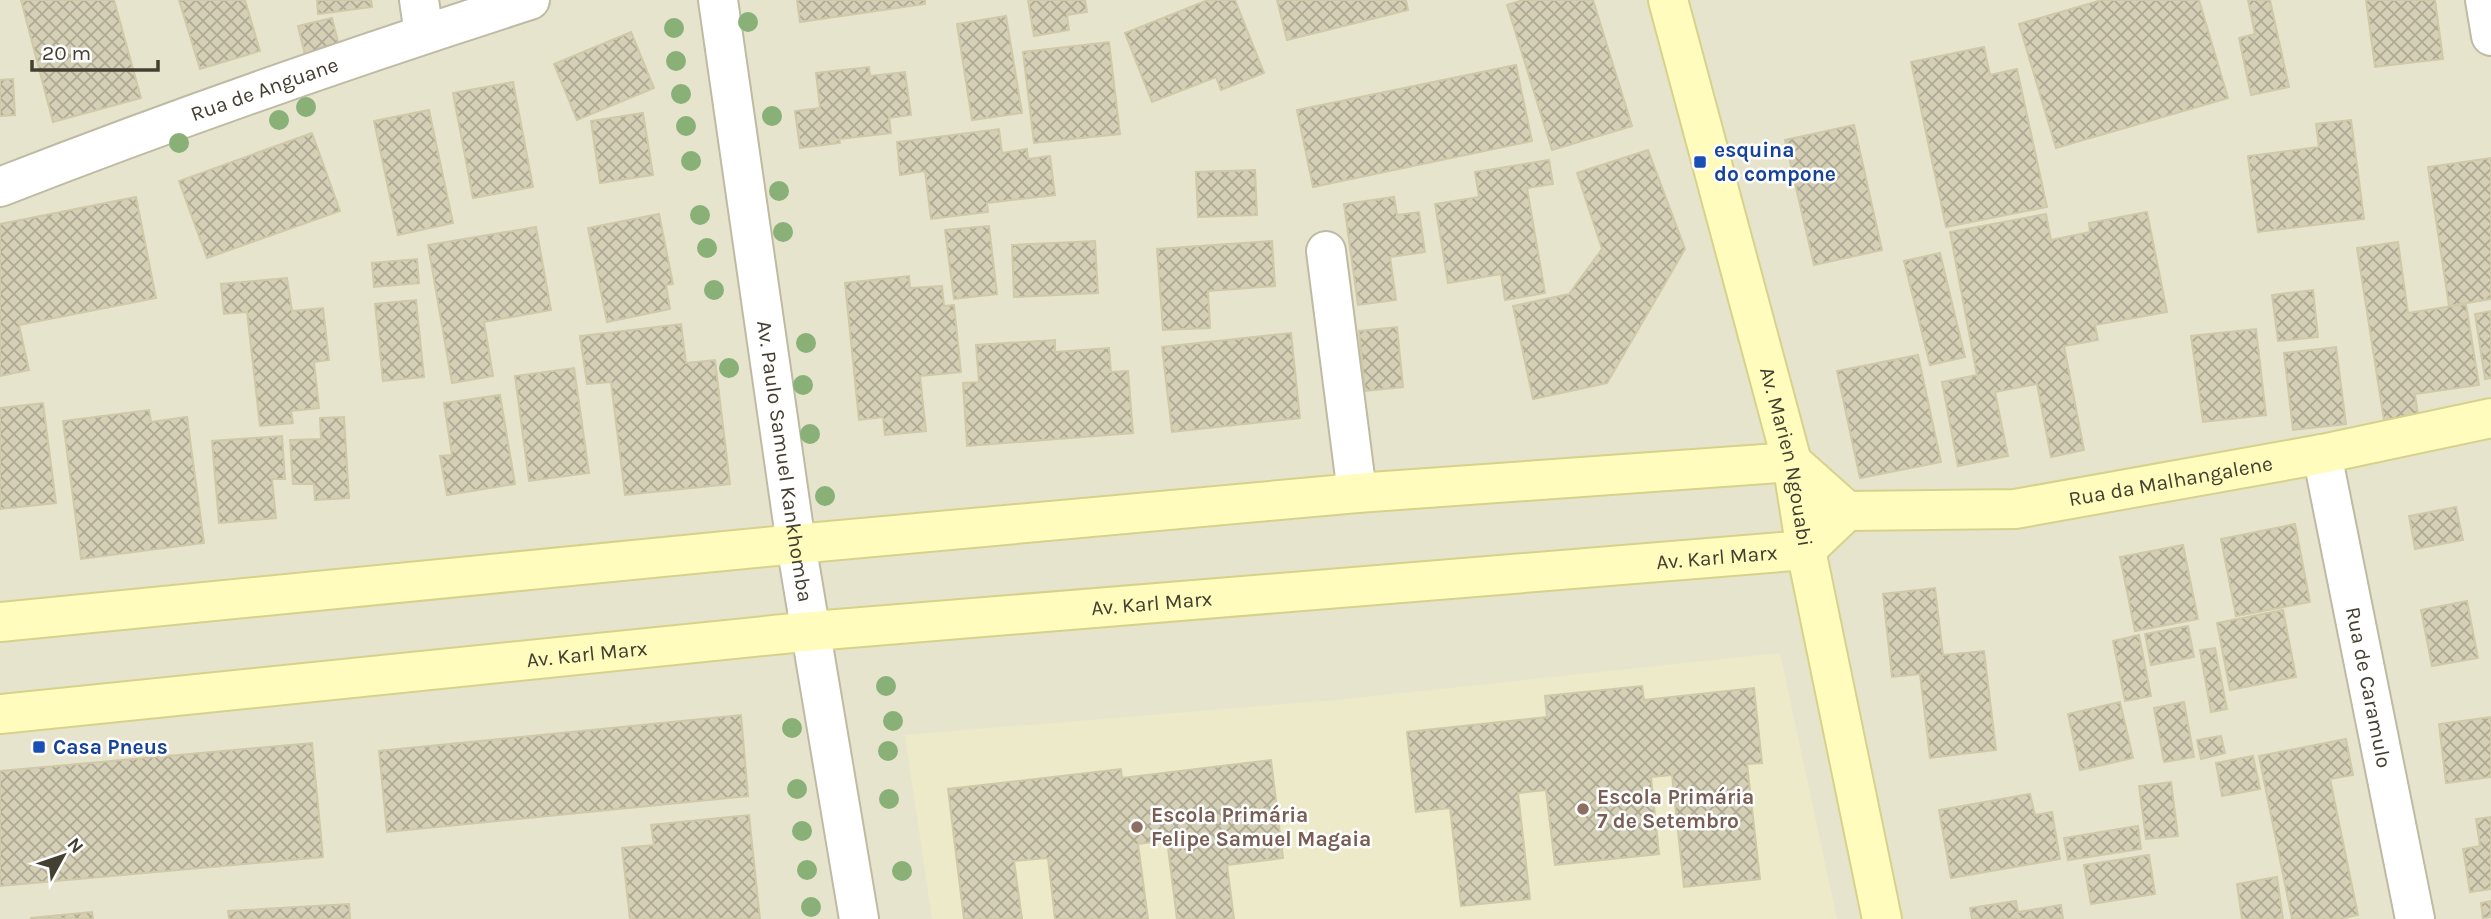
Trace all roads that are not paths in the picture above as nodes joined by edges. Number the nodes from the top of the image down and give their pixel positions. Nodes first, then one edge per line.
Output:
1 (530, 0) edge
2 (718, 0) edge
3 (1668, 0) edge
4 (2485, 0) edge
5 (421, 17) edge
6 (2491, 36) edge
7 (0, 187) edge
8 (1326, 251) dead end
9 (2491, 418) edge
10 (2322, 454) junction
11 (1793, 461) junction
12 (1357, 493) junction
13 (1847, 511) junction
14 (796, 544) junction
15 (1806, 550) junction
16 (0, 622) edge
17 (813, 631) junction
18 (0, 714) edge
19 (859, 919) edge
20 (1882, 919) edge
21 (2415, 919) edge

1 - 5 street, Rua de Anguane
2 - 14 street, Av. Paulo Samuel Kankhomba
3 - 11 street, Av. Marien Ngouabi
4 - 6 street
5 - 7 street, Rua de Anguane
8 - 12 street
9 - 10 street, Rua da Malhangalene
10 - 13 street, Rua da Malhangalene
10 - 21 street, Rua de Caramulo
11 - 12 street
11 - 13 street
11 - 15 street, Av. Marien Ngouabi
12 - 14 street
13 - 15 street, Av. Karl Marx
14 - 16 street
14 - 17 street, Av. Paulo Samuel Kankhomba
15 - 17 street, Av. Karl Marx
15 - 20 street, Av. Marien Ngouabi
17 - 18 street, Av. Karl Marx
17 - 19 street, Av. Paulo Samuel Kankhomba

